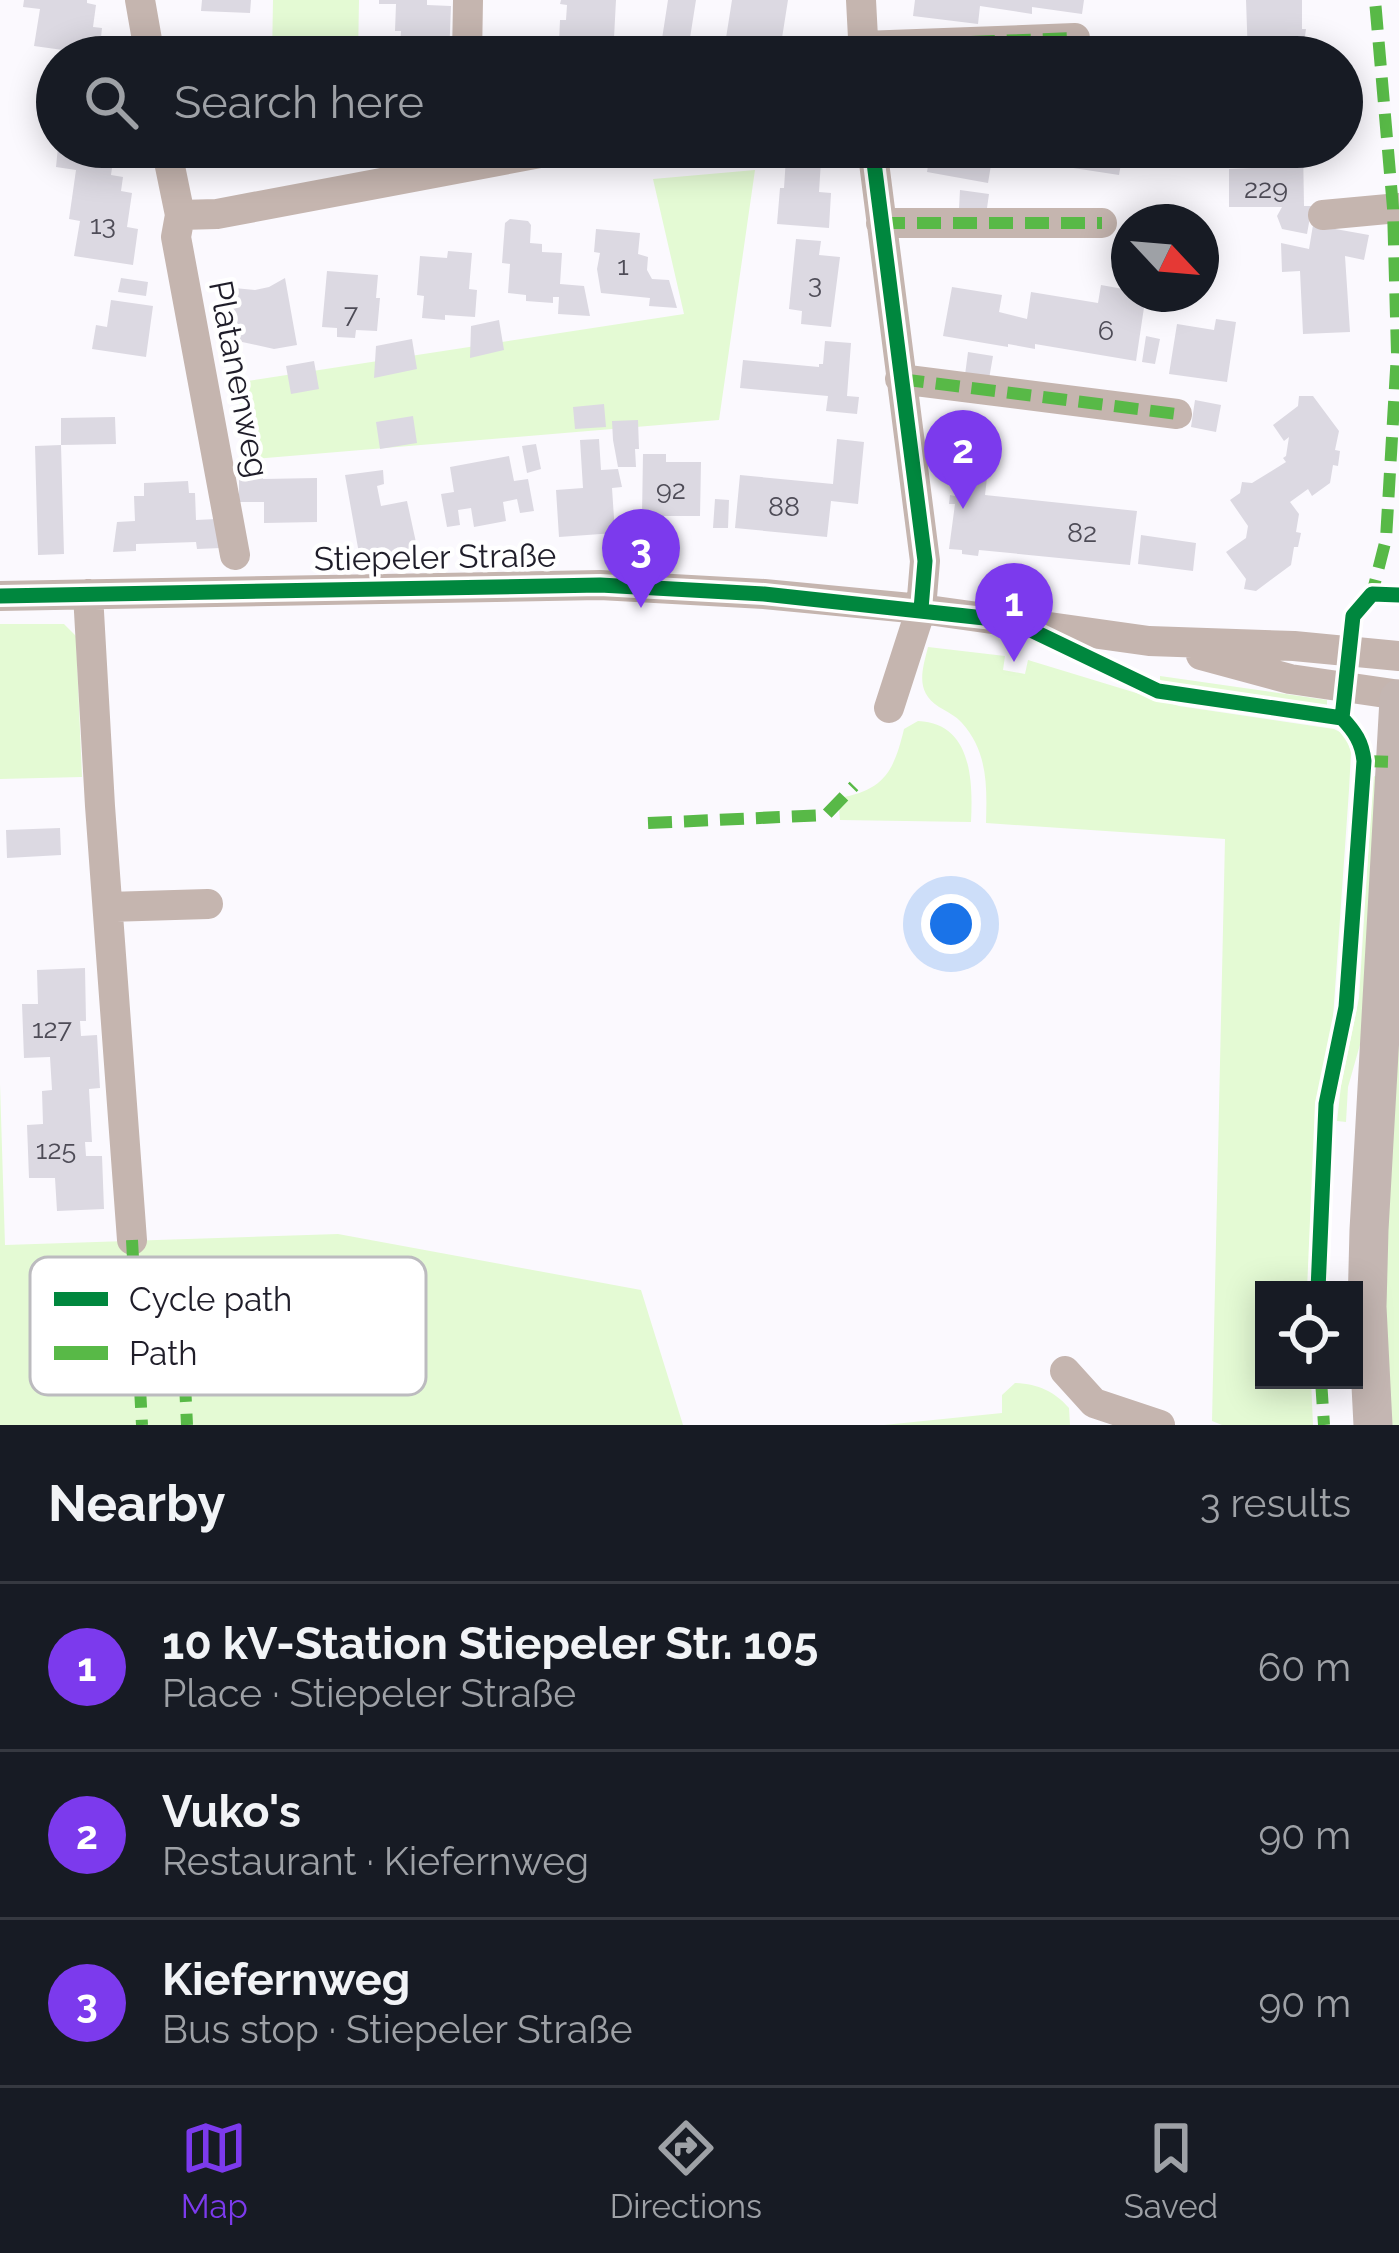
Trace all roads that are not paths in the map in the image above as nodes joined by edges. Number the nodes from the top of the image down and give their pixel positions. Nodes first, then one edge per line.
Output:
1 (140, 0) edge
2 (468, 0) edge
3 (862, 0) edge
4 (146, 36) edge
5 (467, 36) edge
6 (863, 36) edge
7 (170, 168) edge
8 (416, 168) edge
9 (874, 168) edge
10 (1399, 208) edge
11 (180, 215) junction
12 (1323, 215) dead end
13 (881, 223) junction
14 (1102, 223) dead end
15 (900, 379) junction
16 (1178, 414) dead end
17 (235, 556) dead end
18 (88, 594) junction
19 (0, 596) edge
20 (921, 609) junction
21 (1149, 640) junction
22 (1399, 656) edge
23 (1399, 697) edge
24 (889, 708) dead end
25 (208, 904) dead end
26 (108, 907) junction
27 (132, 1240) dead end
28 (1065, 1371) dead end
29 (1088, 1414) edge
30 (1160, 1425) edge
31 (1373, 1425) edge

1 - 4 street
2 - 5 street
3 - 6 street
7 - 11 street, Platanenweg
8 - 11 street
9 - 13 street
10 - 12 street
11 - 17 street, Platanenweg
13 - 14 street
13 - 15 street
15 - 16 street
15 - 20 street
18 - 19 street, Stiepeler Straße
18 - 20 street, Stiepeler Straße
18 - 26 street
20 - 21 street, Stiepeler Straße
20 - 24 street
21 - 22 street, Stiepeler Straße
21 - 23 street, Stiepeler Straße
23 - 31 main road
25 - 26 street
26 - 27 street
28 - 29 street
29 - 30 street

